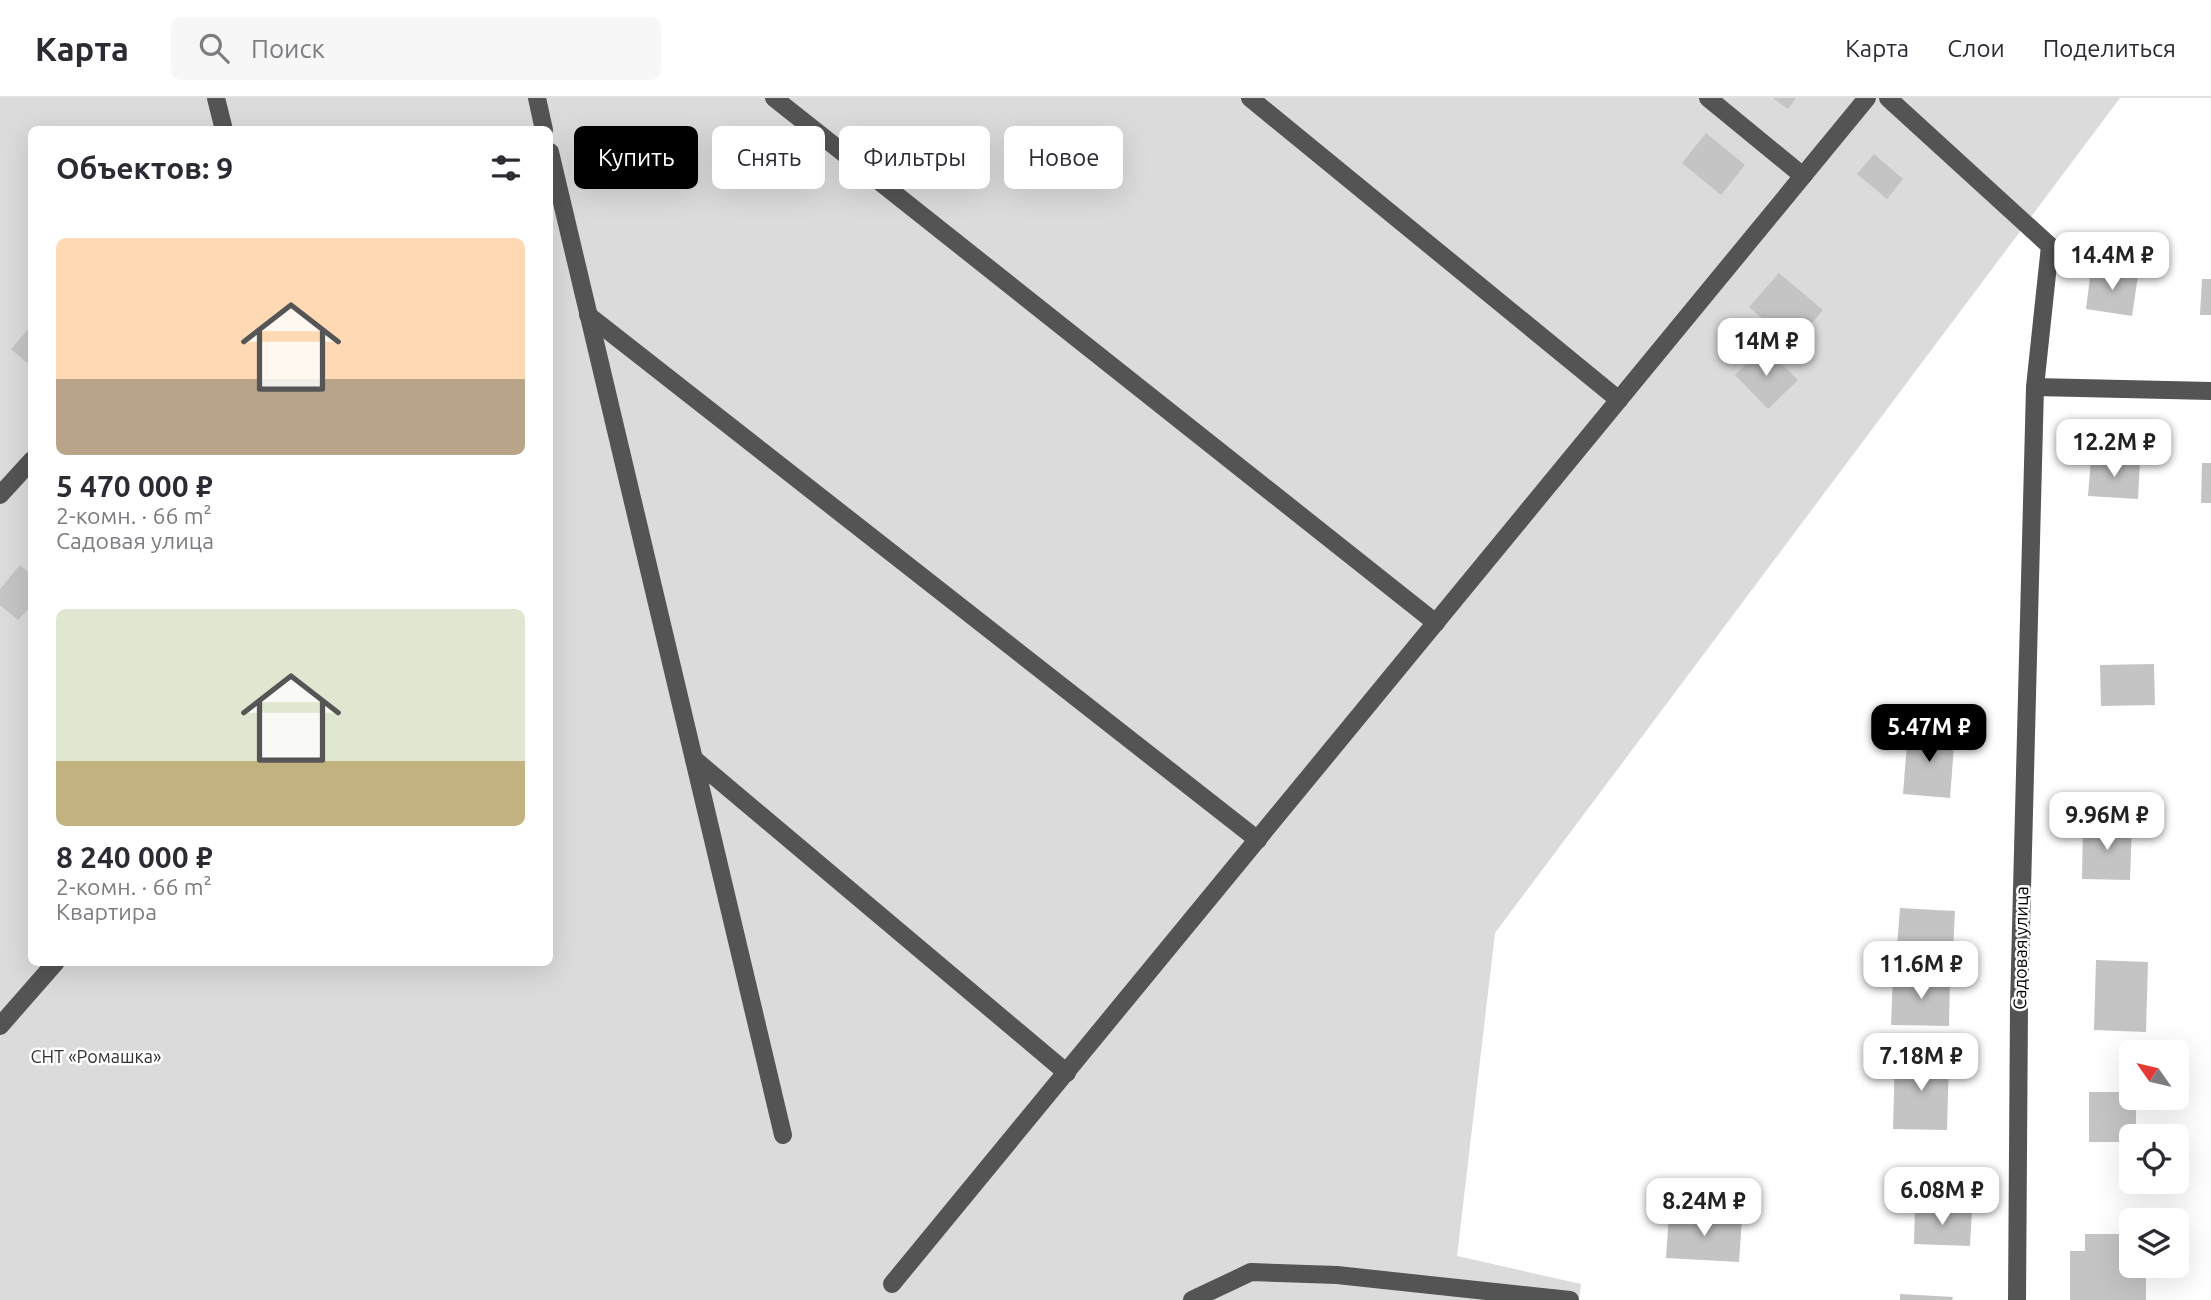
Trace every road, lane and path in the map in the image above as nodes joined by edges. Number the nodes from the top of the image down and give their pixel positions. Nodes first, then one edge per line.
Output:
1 (216, 98) edge
2 (537, 98) edge
3 (774, 98) edge
4 (1250, 98) edge
5 (1708, 98) edge
6 (1867, 98) edge
7 (1888, 98) edge
8 (223, 126) edge
9 (543, 126) edge
10 (553, 165) edge
11 (1803, 176) junction
12 (588, 315) junction
13 (2035, 387) junction
14 (2211, 391) edge
15 (1619, 400) junction
16 (28, 464) edge
17 (0, 495) edge
18 (1436, 623) junction
19 (694, 759) junction
20 (1258, 840) junction
21 (52, 966) edge
22 (0, 1026) edge
23 (1067, 1073) junction
24 (783, 1135) dead end
25 (892, 1284) dead end
26 (1192, 1300) edge
27 (1570, 1300) edge
28 (2017, 1300) edge

1 - 8 street
2 - 9 street
3 - 18 street
4 - 15 street
5 - 11 street
6 - 11 street
7 - 13 street, Садовая улица
10 - 12 street
11 - 15 street
12 - 19 street
12 - 20 street
13 - 14 street
13 - 28 street, Садовая улица
15 - 18 street
16 - 17 street
18 - 20 street
19 - 23 street
19 - 24 street
20 - 23 street
21 - 22 street
23 - 25 street
26 - 27 street

